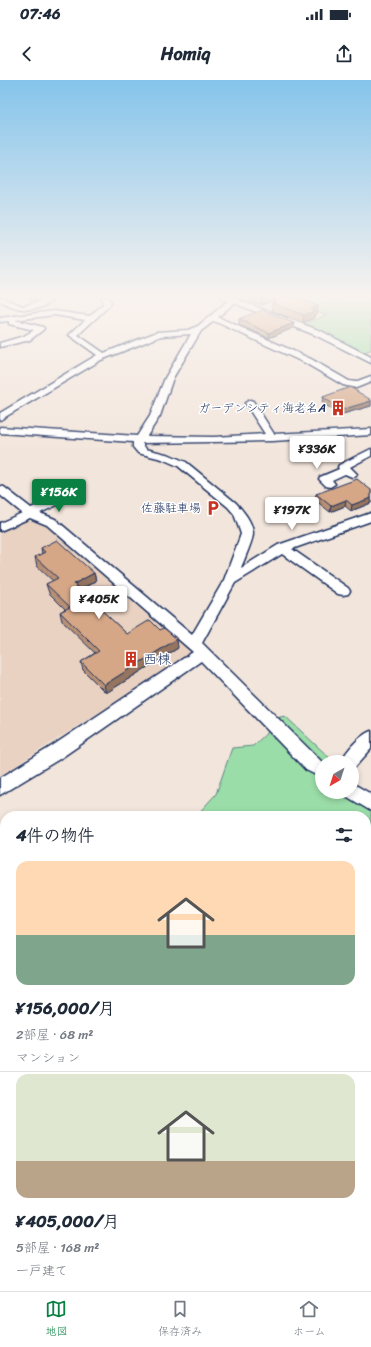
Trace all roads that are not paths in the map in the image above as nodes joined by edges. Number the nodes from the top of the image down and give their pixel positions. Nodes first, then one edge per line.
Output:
1 (99, 354) edge
2 (109, 354) edge
3 (183, 354) edge
4 (290, 354) edge
5 (358, 354) edge
6 (103, 356) junction
7 (371, 360) edge
8 (371, 379) edge
9 (250, 408) dead end
10 (0, 417) edge
11 (0, 430) edge
12 (371, 432) edge
13 (354, 433) junction
14 (272, 438) junction
15 (138, 443) junction
16 (370, 452) edge
17 (330, 484) dead end
18 (0, 489) edge
19 (76, 492) dead end
20 (31, 514) junction
21 (371, 517) edge
22 (0, 527) edge
23 (282, 548) junction
24 (230, 580) junction
25 (342, 591) dead end
26 (198, 648) junction
27 (371, 738) edge
28 (355, 755) edge
29 (315, 767) edge
30 (0, 787) edge
31 (359, 795) edge
32 (371, 803) edge

1 - 6 street
2 - 6 street
3 - 15 street
4 - 8 street
5 - 7 street
6 - 10 street
9 - 14 street
11 - 15 street
12 - 13 street
13 - 14 street
13 - 16 street
14 - 15 street
15 - 24 street
16 - 17 street
18 - 20 street
19 - 20 street
20 - 22 street
20 - 26 street
21 - 23 street
23 - 24 street
23 - 25 street
24 - 26 street
26 - 29 street
26 - 30 street
27 - 28 street
31 - 32 street

